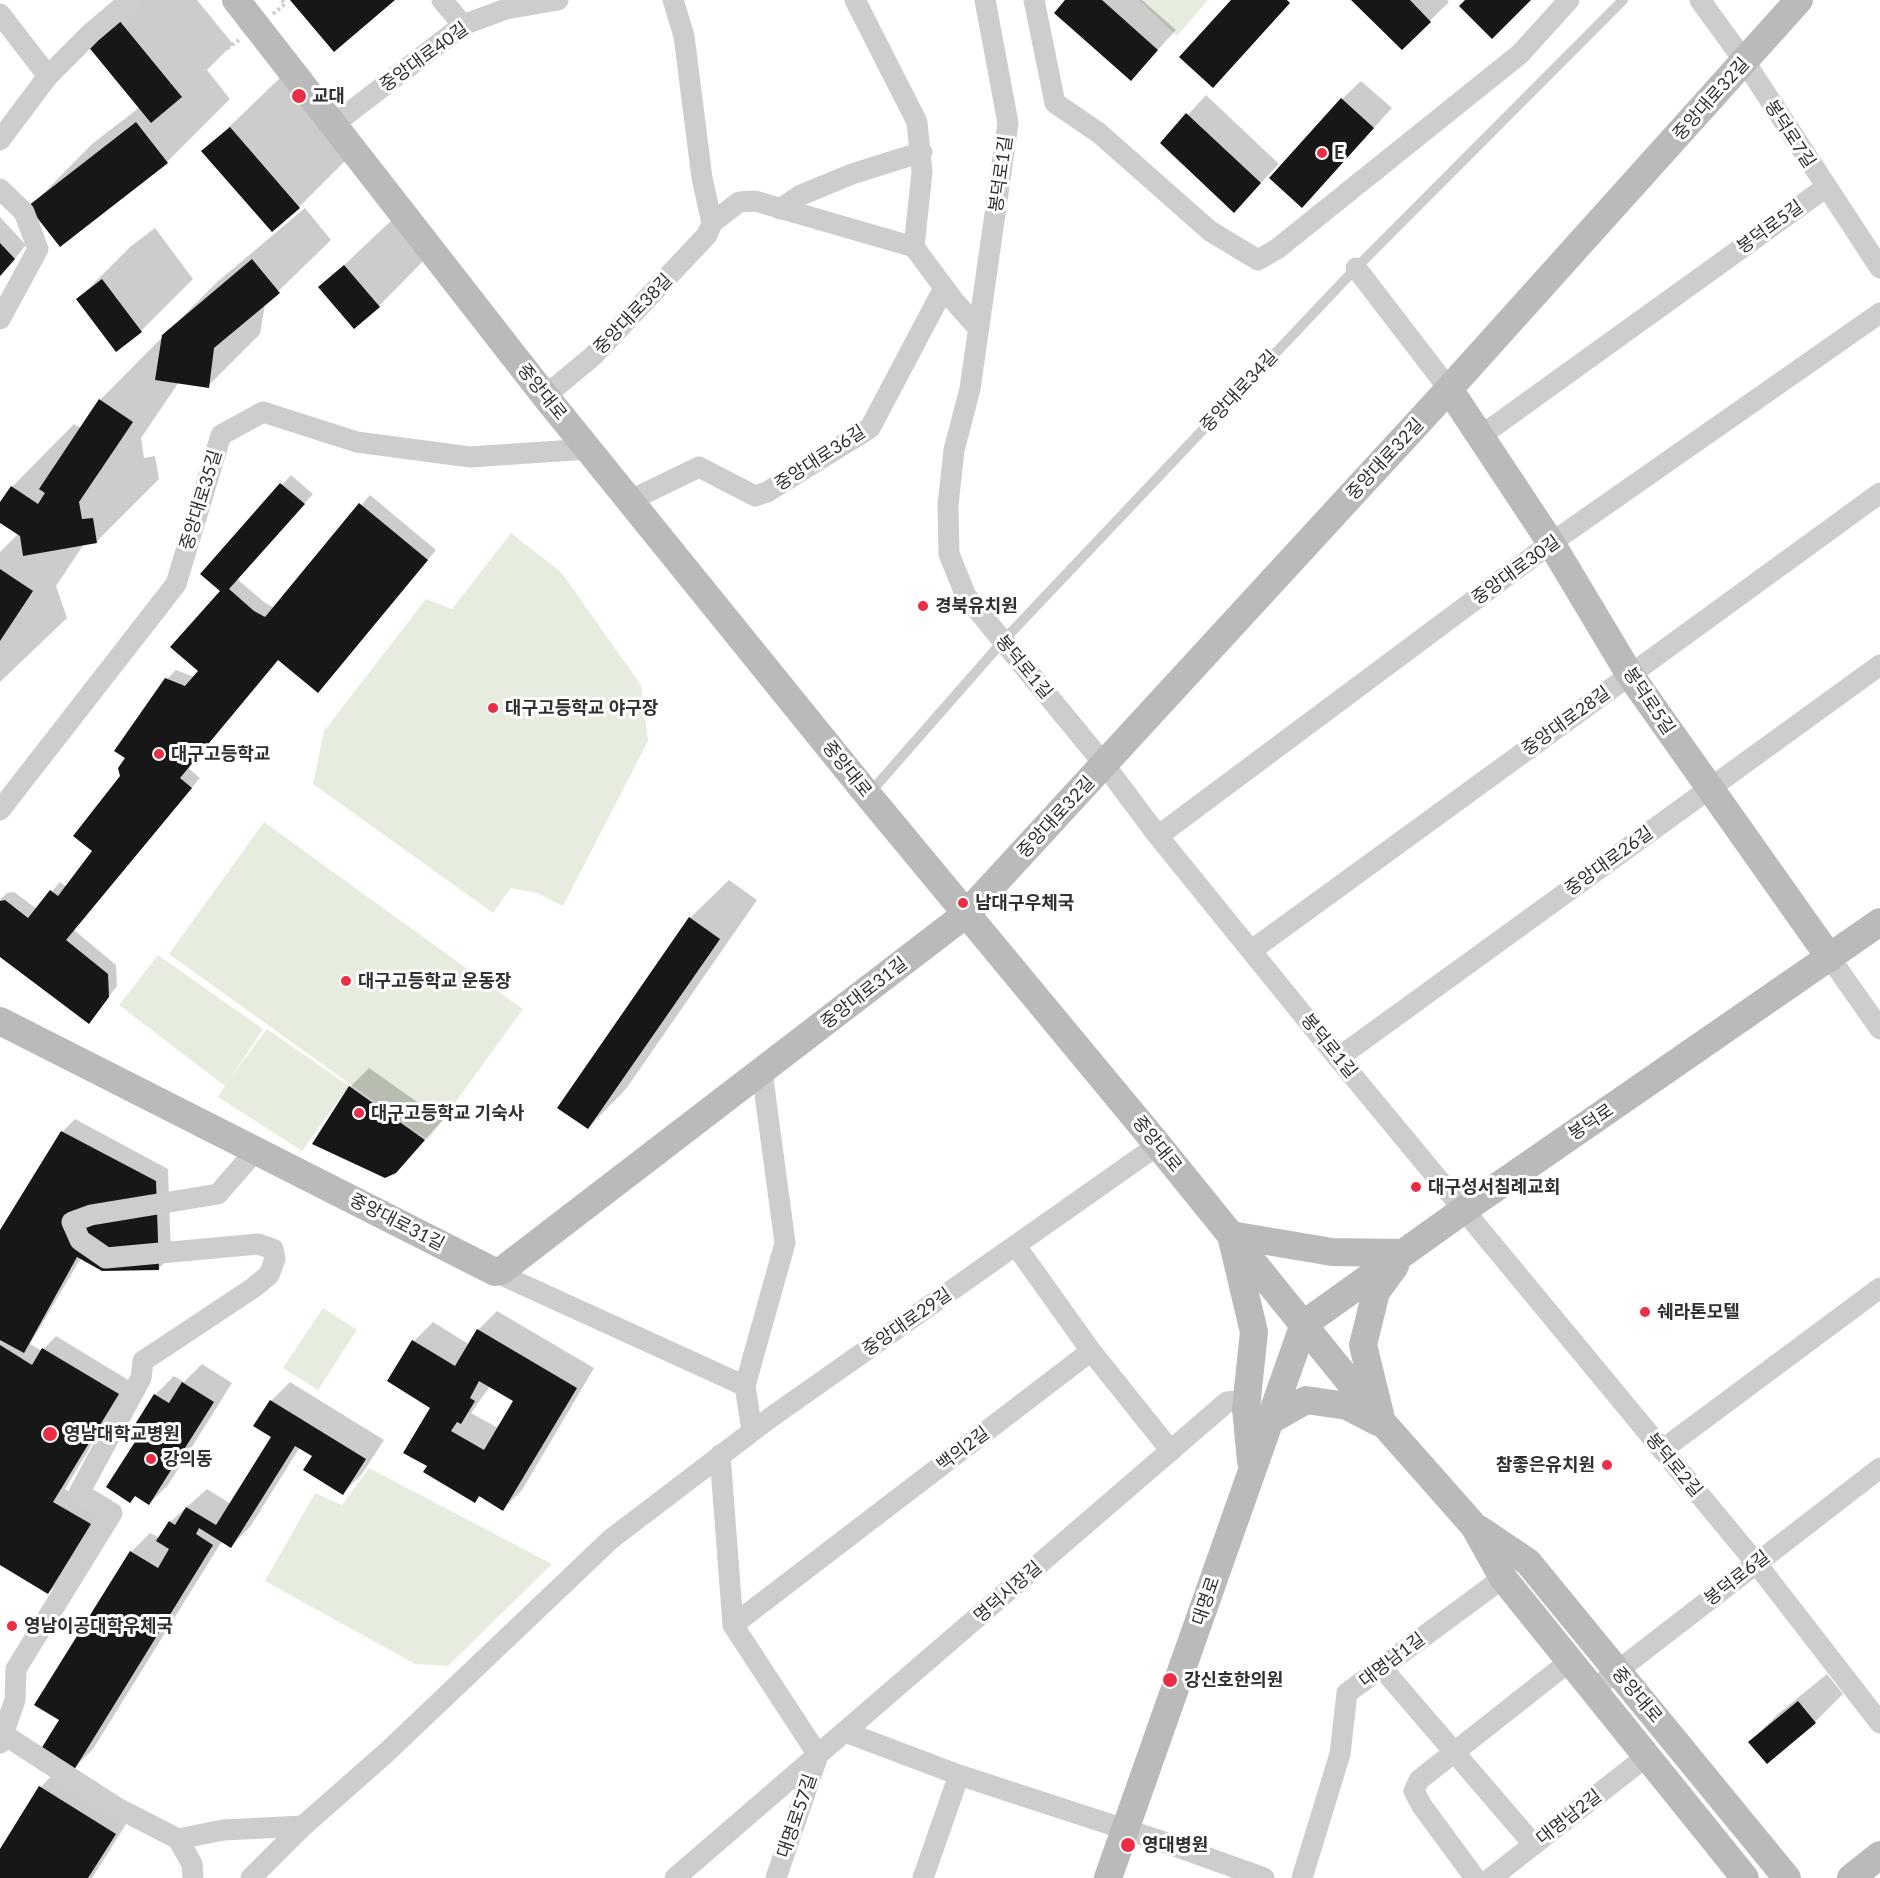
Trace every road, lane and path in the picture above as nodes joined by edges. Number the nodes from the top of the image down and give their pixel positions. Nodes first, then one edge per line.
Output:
1 (130, 0) edge
2 (190, 0) edge
3 (236, 0) edge
4 (442, 0) edge
5 (558, 0) edge
6 (674, 0) edge
7 (855, 0) edge
8 (985, 0) edge
9 (1034, 0) edge
10 (1569, 0) edge
11 (1623, 0) edge
12 (1700, 0) edge
13 (1800, 0) edge
14 (504, 4) edge
15 (0, 14) edge
16 (463, 25) junction
17 (257, 26) junction
18 (1745, 63) junction
19 (48, 76) junction
20 (333, 125) junction
21 (0, 140) edge
22 (922, 152) junction
23 (1825, 188) junction
24 (0, 189) edge
25 (780, 209) junction
26 (712, 223) junction
27 (914, 247) junction
28 (1356, 268) junction
29 (1880, 268) edge
30 (944, 288) junction
31 (1880, 313) edge
32 (0, 319) edge
33 (978, 328) junction
34 (1449, 389) junction
35 (544, 396) junction
36 (1482, 435) junction
37 (588, 449) junction
38 (1880, 493) edge
39 (631, 500) junction
40 (1551, 543) junction
41 (1003, 641) junction
42 (1880, 665) edge
43 (1630, 675) junction
44 (1104, 764) junction
45 (1710, 788) junction
46 (868, 795) junction
47 (0, 810) edge
48 (1158, 836) junction
49 (966, 914) junction
50 (1880, 922) edge
51 (1252, 950) junction
52 (1830, 958) junction
53 (0, 1021) edge
54 (1880, 1029) edge
55 (1338, 1058) junction
56 (762, 1072) junction
57 (1158, 1145) junction
58 (256, 1150) junction
59 (1465, 1209) junction
60 (1231, 1235) junction
61 (1016, 1246) junction
62 (1404, 1252) junction
63 (495, 1272) junction
64 (1880, 1288) edge
65 (1304, 1324) junction
66 (1091, 1351) junction
67 (745, 1386) junction
68 (1247, 1400) junction
69 (1269, 1421) junction
70 (1383, 1424) junction
71 (752, 1431) junction
72 (1662, 1450) junction
73 (1171, 1452) junction
74 (720, 1455) junction
75 (1880, 1468) edge
76 (1252, 1469) junction
77 (1474, 1526) junction
78 (1756, 1563) junction
79 (1503, 1578) junction
80 (733, 1625) junction
81 (1570, 1661) junction
82 (1382, 1668) junction
83 (1617, 1671) junction
84 (1594, 1689) junction
85 (1880, 1723) edge
86 (845, 1732) junction
87 (2, 1739) edge
88 (1456, 1754) junction
89 (818, 1755) junction
90 (1647, 1756) junction
91 (959, 1775) junction
92 (303, 1826) junction
93 (1126, 1829) junction
94 (178, 1839) junction
95 (1533, 1845) junction
96 (1880, 1855) edge
97 (194, 1878) edge
98 (251, 1878) edge
99 (675, 1878) edge
100 (776, 1878) edge
101 (923, 1878) edge
102 (1108, 1878) edge
103 (1264, 1878) edge
104 (1302, 1878) edge
105 (1475, 1878) edge
106 (1491, 1878) edge
107 (1745, 1878) edge
108 (1787, 1878) edge
109 (1851, 1878) edge

1 - 19 street
2 - 17 path
3 - 17 main road, 중앙대로
4 - 16 street
5 - 14 street, 중앙대로40길
6 - 26 street
7 - 22 street
8 - 33 street, 봉덕로1길
9 - 10 street
11 - 28 lane, 중앙대로34길
12 - 18 street, 봉덕로7길
13 - 18 main road, 중앙대로32길
14 - 16 street, 중앙대로40길
15 - 19 street
16 - 20 street, 중앙대로40길
17 - 20 main road, 중앙대로
18 - 23 street, 봉덕로7길
18 - 34 main road, 중앙대로32길
19 - 21 street
20 - 35 main road, 중앙대로
22 - 25 street
22 - 27 street
23 - 29 street, 봉덕로7길
23 - 36 street, 봉덕로5길
24 - 32 street
25 - 26 street, 중앙대로38길
25 - 27 street, 중앙대로38길
26 - 35 street, 중앙대로38길
27 - 30 street
28 - 34 street, 봉덕로5길
28 - 41 lane, 중앙대로34길
30 - 33 street
30 - 39 street, 중앙대로36길
31 - 40 street, 중앙대로30길
33 - 41 street, 봉덕로1길
34 - 36 main road, 봉덕로5길
34 - 44 main road, 중앙대로32길
35 - 37 main road, 중앙대로
36 - 40 main road, 봉덕로5길
37 - 39 main road, 중앙대로
37 - 47 street, 중앙대로35길
38 - 43 street, 중앙대로28길
39 - 46 main road, 중앙대로
40 - 43 main road, 봉덕로5길
40 - 48 street, 중앙대로30길
41 - 44 street, 봉덕로1길
41 - 46 lane, 중앙대로34길
42 - 45 street, 중앙대로26길
43 - 45 main road, 봉덕로5길
43 - 51 street, 중앙대로28길
44 - 48 street, 봉덕로1길
44 - 49 main road, 중앙대로32길
45 - 52 main road, 봉덕로5길
45 - 55 street, 중앙대로26길
46 - 49 main road, 중앙대로
48 - 51 street, 봉덕로1길
49 - 56 main road, 중앙대로31길
49 - 57 main road, 중앙대로
50 - 52 main road, 봉덕로
51 - 55 street, 봉덕로1길
52 - 54 street
52 - 59 main road, 봉덕로
53 - 58 main road, 중앙대로31길
55 - 59 street, 봉덕로1길
56 - 63 main road, 중앙대로31길
56 - 67 street
57 - 60 main road, 중앙대로
57 - 61 street, 중앙대로29길
58 - 63 main road, 중앙대로31길
58 - 87 street
59 - 62 main road, 봉덕로
59 - 72 street, 봉덕로2길
60 - 62 main road
60 - 65 main road, 중앙대로
60 - 68 main road
61 - 66 street
61 - 71 street, 중앙대로29길
62 - 65 main road, 봉덕로
62 - 70 main road
63 - 67 street
64 - 72 street
65 - 69 main road, 대명로
65 - 70 main road, 중앙대로
66 - 73 street
66 - 80 street, 백의2길
67 - 71 street
68 - 73 street, 명덕시장길
68 - 76 main road
69 - 70 main road
69 - 76 main road, 대명로
70 - 77 main road, 중앙대로
71 - 74 street, 중앙대로29길
72 - 78 street, 봉덕로2길
73 - 86 street, 명덕시장길
74 - 80 street
74 - 92 street, 중앙대로29길
75 - 78 street, 봉덕로6길
76 - 93 main road, 대명로
77 - 79 main road, 중앙대로
77 - 83 main road, 중앙대로
78 - 83 street, 봉덕로6길
78 - 85 street, 봉덕로2길
79 - 81 main road, 중앙대로
79 - 82 street, 대명남1길
80 - 89 street
81 - 84 main road, 중앙대로
81 - 88 street
82 - 88 street
82 - 104 street, 대명남1길
83 - 84 street, 봉덕로6길
83 - 108 main road, 중앙대로
84 - 90 main road, 중앙대로
86 - 89 street, 명덕시장길
86 - 91 street
87 - 94 street
88 - 95 street
88 - 105 street
89 - 99 street, 명덕시장길
89 - 100 street, 대명로57길
90 - 95 street, 대명남2길
90 - 107 main road, 중앙대로
91 - 93 street
91 - 101 street
92 - 94 street
92 - 98 street, 중앙대로29길
93 - 102 main road, 대명로
93 - 103 street
94 - 97 street
95 - 106 street, 대명남2길
96 - 109 main road

